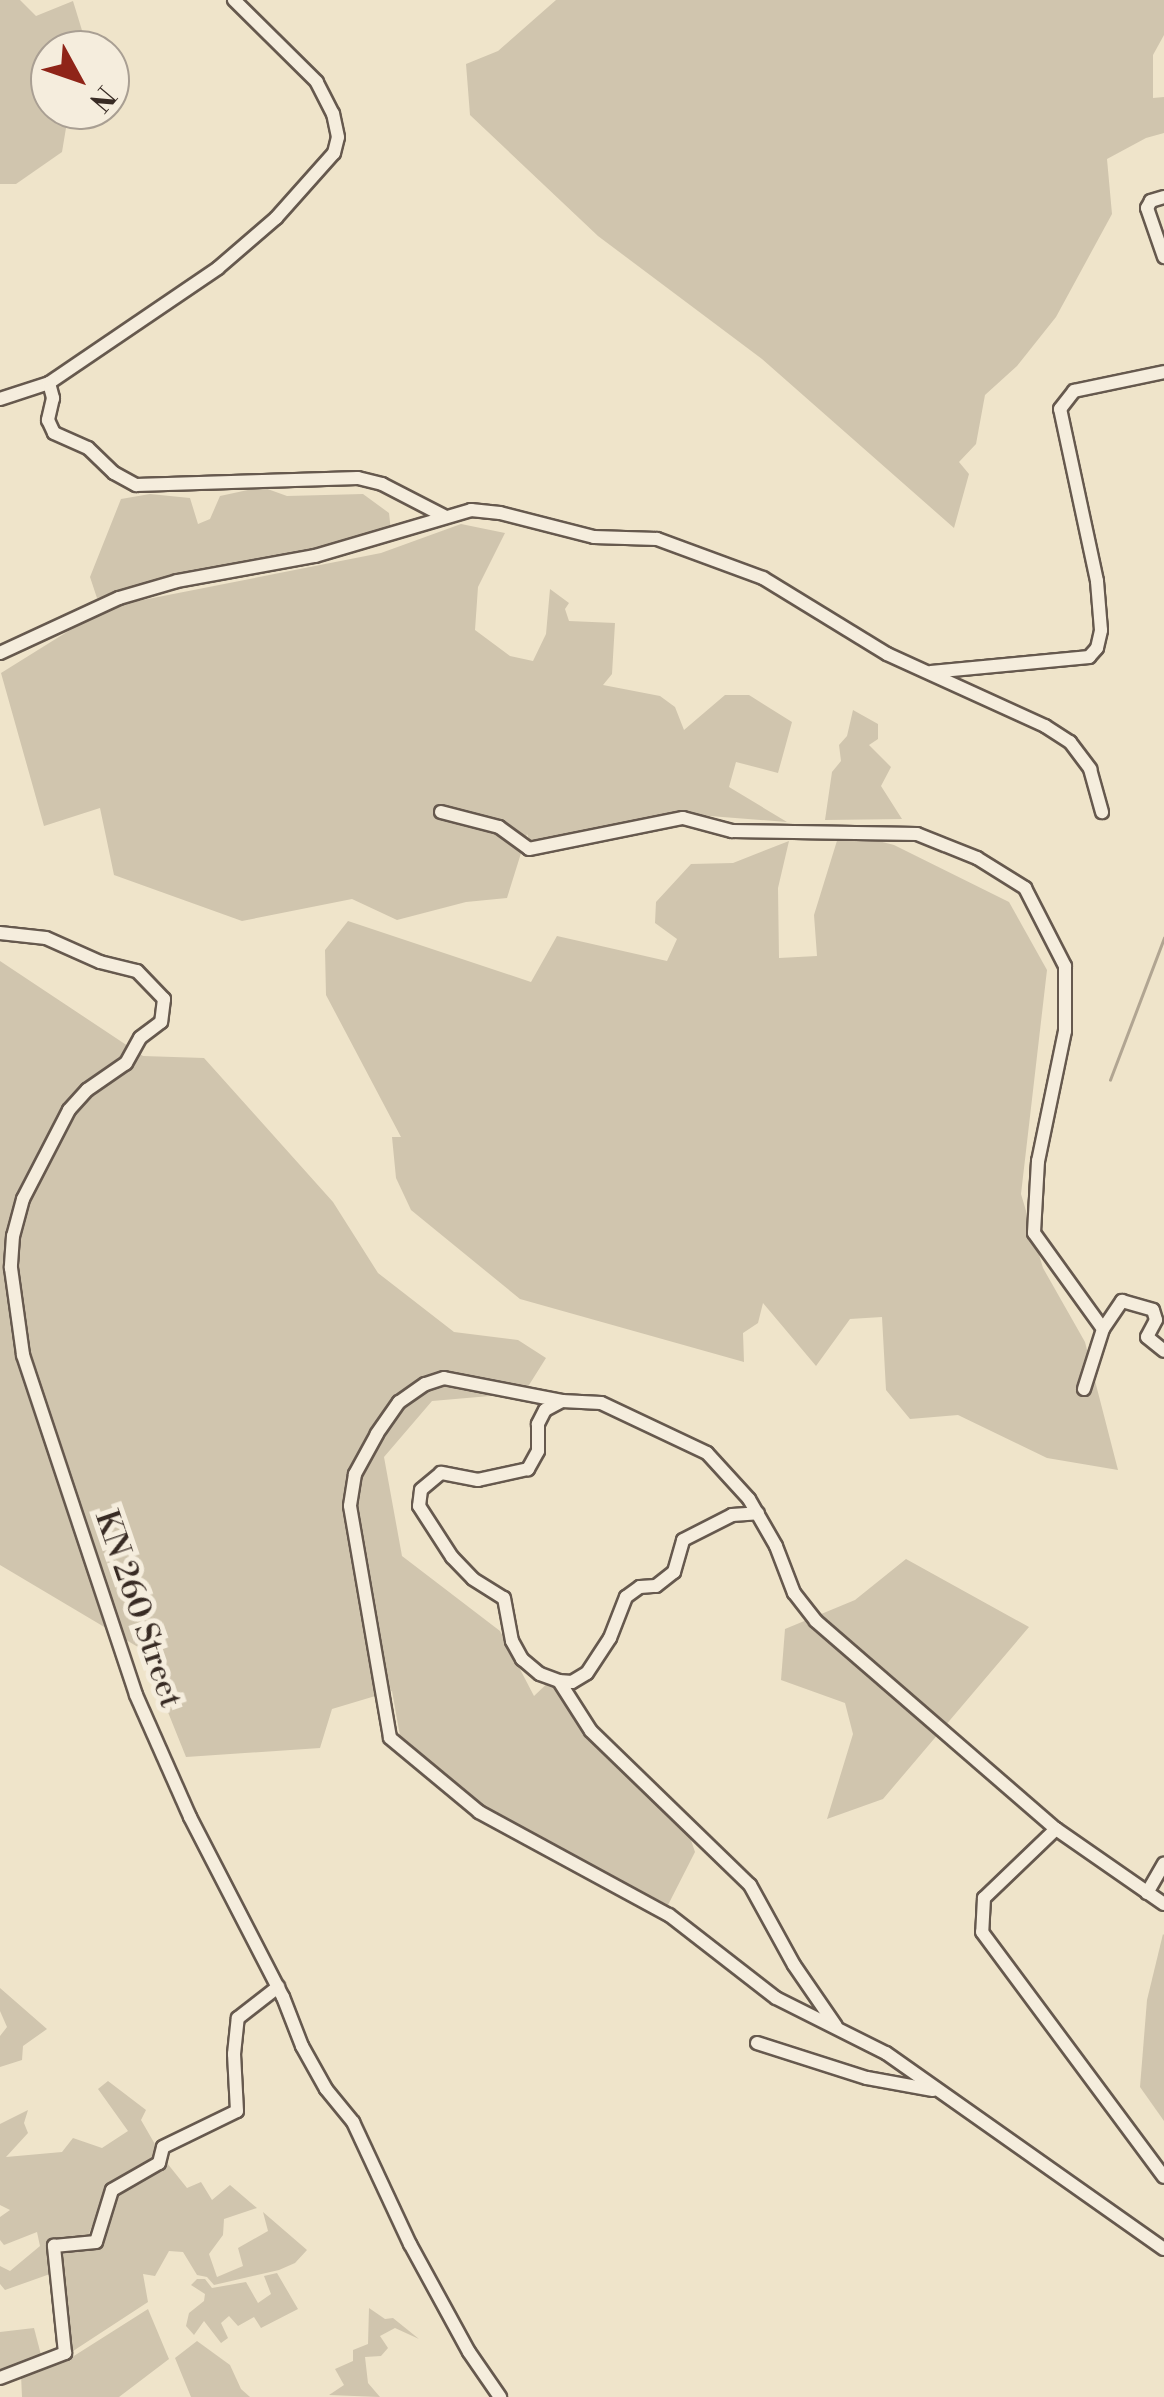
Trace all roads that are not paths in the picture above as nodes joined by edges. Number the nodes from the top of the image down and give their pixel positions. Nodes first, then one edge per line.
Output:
1 (234, 0) edge
2 (1164, 196) edge
3 (1164, 257) edge
4 (1164, 372) edge
5 (49, 384) junction
6 (0, 399) edge
7 (444, 516) junction
8 (0, 653) edge
9 (928, 672) junction
10 (441, 812) dead end
11 (1102, 812) dead end
12 (0, 933) edge
13 (1103, 1328) junction
14 (1164, 1351) edge
15 (1084, 1389) dead end
16 (562, 1401) junction
17 (758, 1513) junction
18 (559, 1682) junction
19 (1056, 1829) junction
20 (1164, 1864) edge
21 (1147, 1893) junction
22 (1164, 1904) edge
23 (278, 1987) junction
24 (838, 2028) junction
25 (757, 2043) dead end
26 (940, 2091) junction
27 (1164, 2177) edge
28 (1164, 2248) edge
29 (0, 2378) edge
30 (500, 2397) edge

1 - 5 street
2 - 3 street
4 - 9 street
5 - 6 street
5 - 7 street
7 - 8 street
7 - 9 street
9 - 11 street
10 - 13 street
12 - 23 street, KN 260 Street
13 - 14 street
13 - 15 street
16 - 17 street
16 - 18 street
16 - 24 street
17 - 18 street
17 - 19 street
18 - 24 street
19 - 21 street
19 - 27 street
20 - 21 street
21 - 22 street
23 - 29 street
23 - 30 street, KN 260 Street
24 - 26 street
25 - 26 street
26 - 28 street

